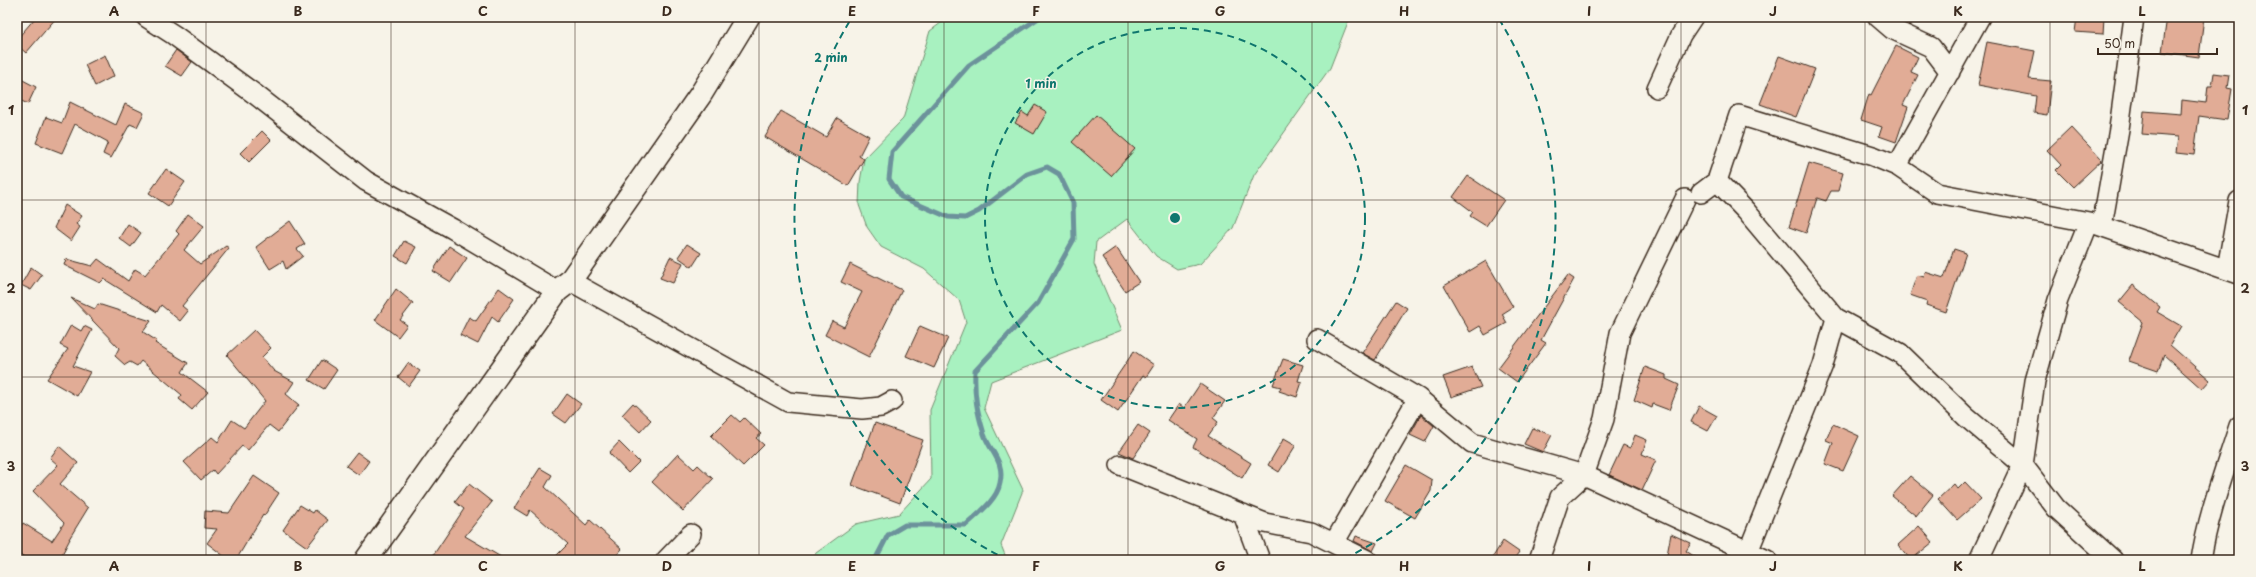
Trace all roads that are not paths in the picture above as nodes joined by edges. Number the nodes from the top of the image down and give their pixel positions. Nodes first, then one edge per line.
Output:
1 (146, 17) edge
2 (748, 17) edge
3 (1693, 17) edge
4 (1878, 17) edge
5 (1980, 17) edge
6 (2134, 17) edge
7 (1950, 72) junction
8 (1657, 88) dead end
9 (1897, 166) junction
10 (1717, 181) junction
11 (2239, 201) edge
12 (2095, 224) junction
13 (2233, 272) edge
14 (564, 286) junction
15 (1836, 318) junction
16 (1317, 339) dead end
17 (1418, 398) junction
18 (892, 400) dead end
19 (2239, 426) edge
20 (1120, 465) dead end
21 (2023, 465) junction
22 (1584, 475) junction
23 (1243, 514) junction
24 (691, 534) dead end
25 (1334, 544) junction
26 (1748, 552) junction
27 (366, 560) edge
28 (666, 560) edge
29 (1260, 560) edge
30 (1367, 560) edge
31 (1539, 560) edge
32 (1767, 560) edge
33 (1979, 560) edge
34 (2113, 560) edge
35 (2201, 560) edge

1 - 14 street
2 - 14 street
3 - 8 street
4 - 7 street
5 - 7 street
6 - 12 street
7 - 9 street
9 - 10 street
9 - 12 street
10 - 15 street
10 - 22 street
11 - 13 street
12 - 13 street
12 - 21 street
14 - 18 street
14 - 27 street
15 - 21 street
15 - 26 street
16 - 17 street
17 - 22 street
17 - 25 street
19 - 35 street
20 - 23 street
21 - 33 street
21 - 34 street
22 - 26 street
22 - 31 street
23 - 25 street
23 - 29 street
24 - 28 street
25 - 30 street
26 - 32 street

